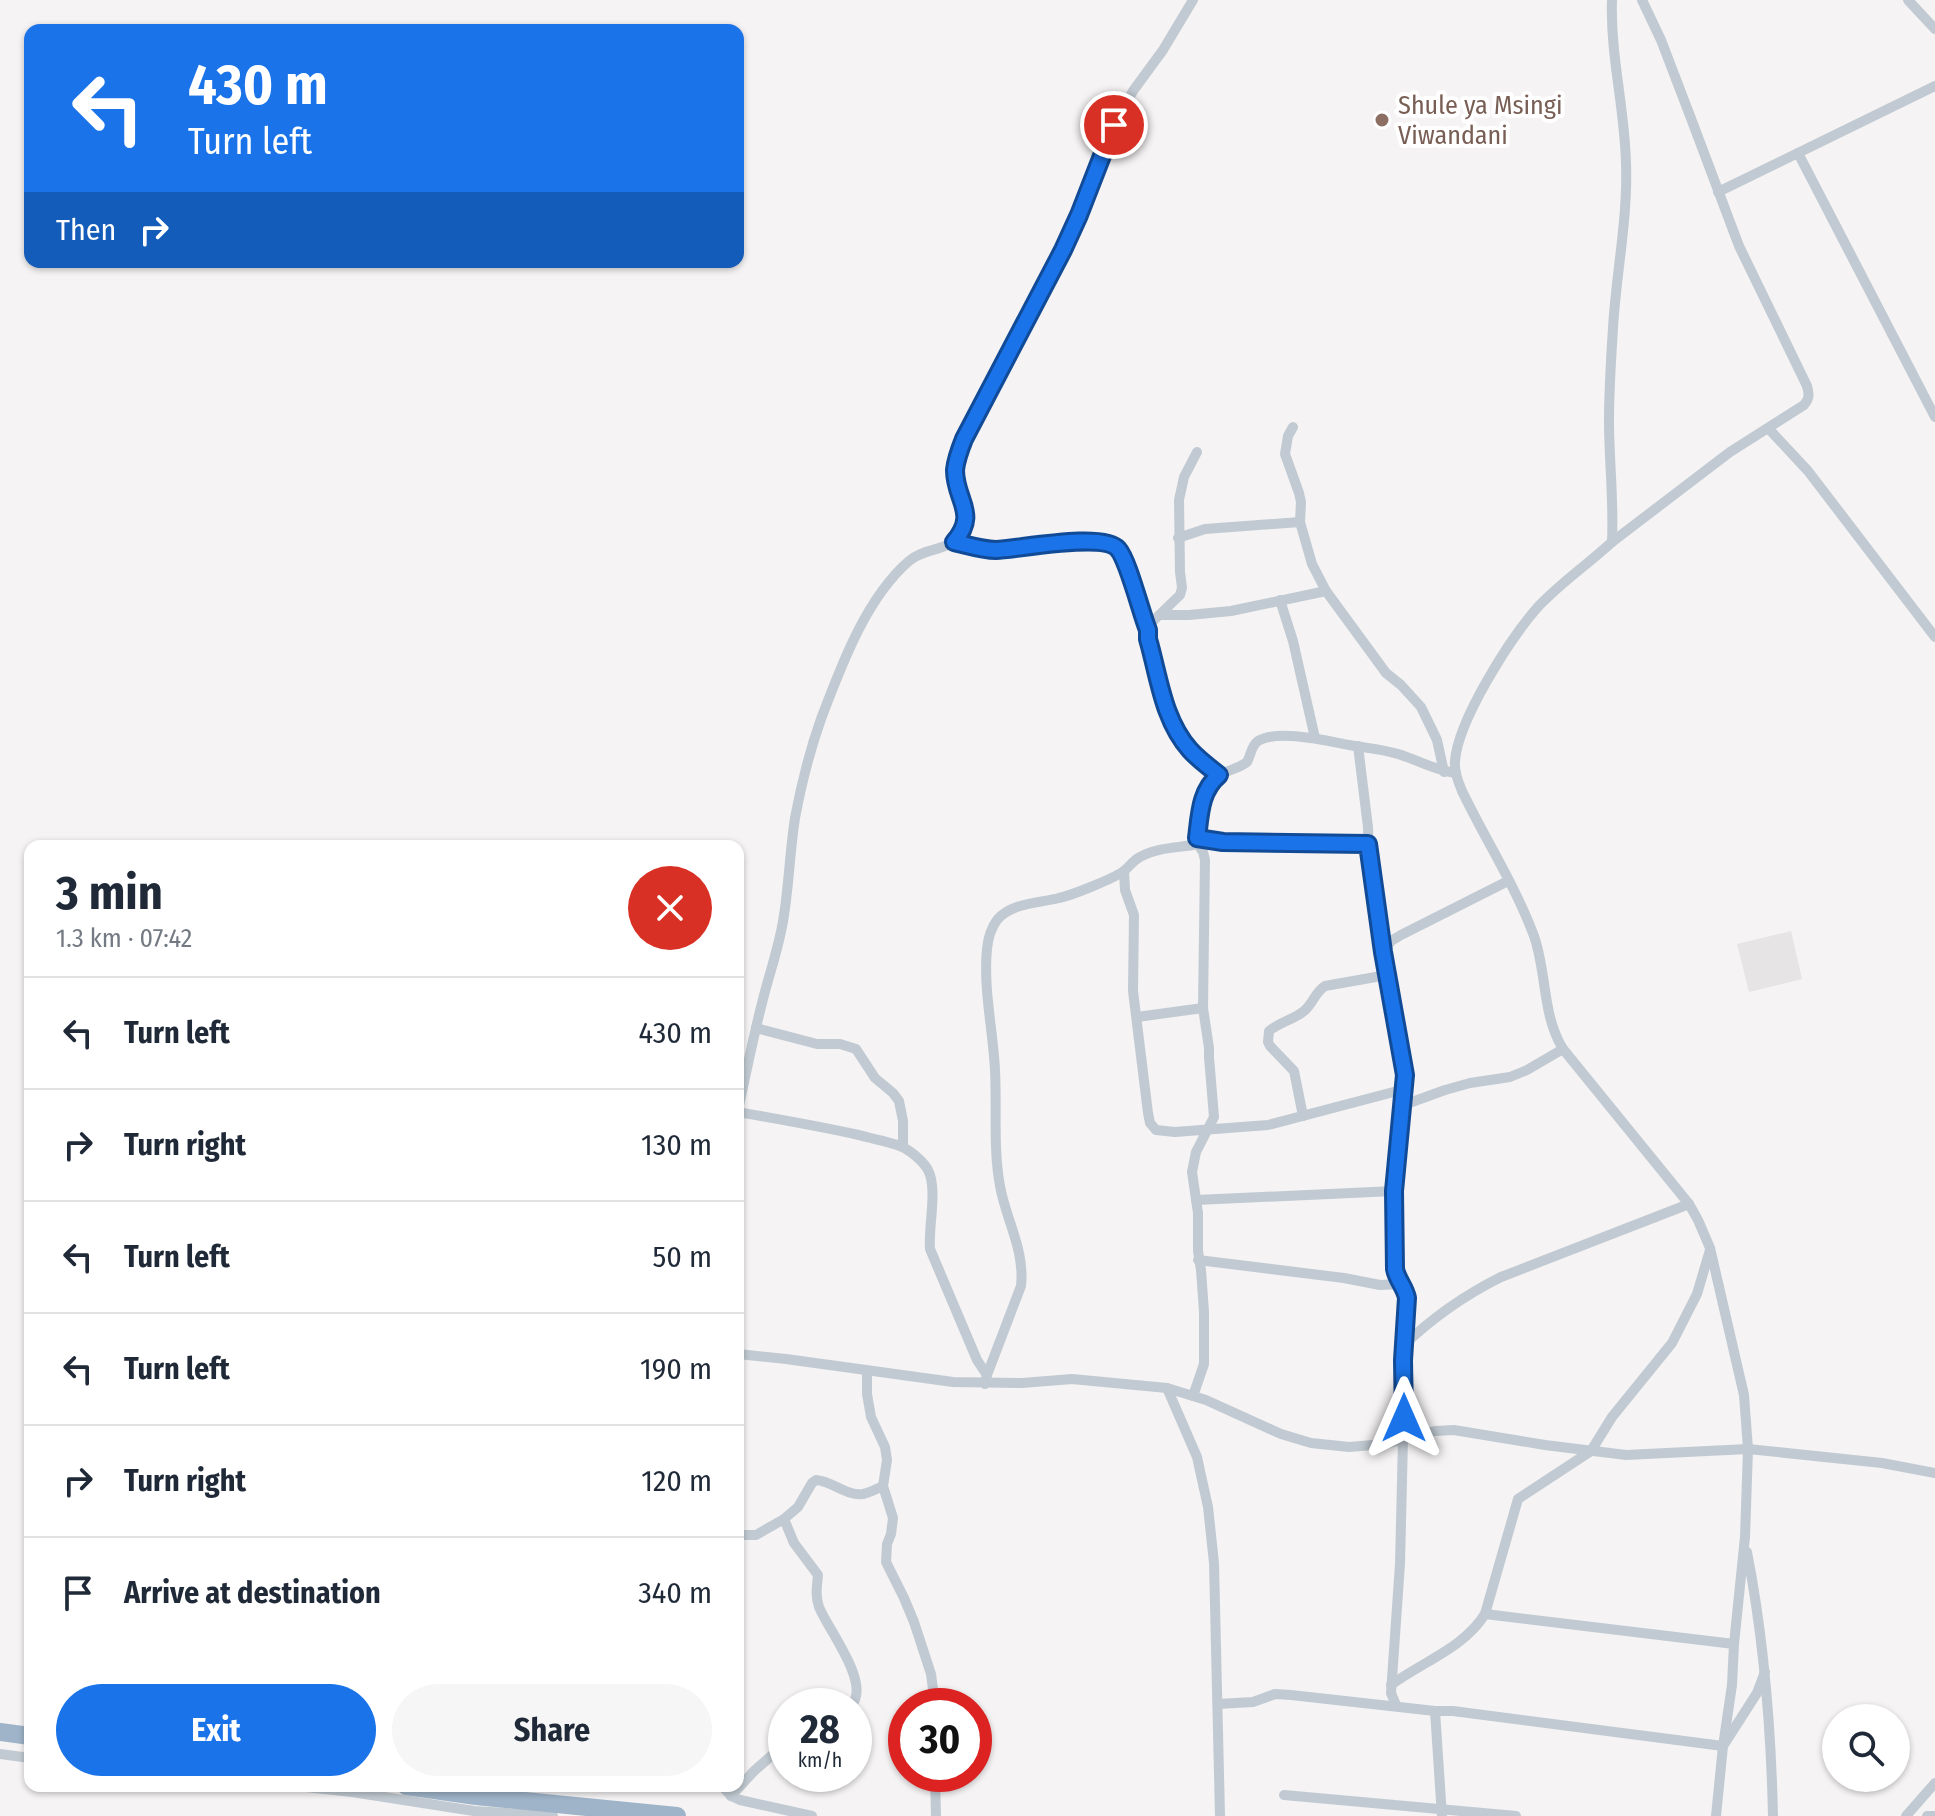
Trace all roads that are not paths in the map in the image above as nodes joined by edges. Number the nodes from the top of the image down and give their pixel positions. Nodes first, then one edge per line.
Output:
1 (1193, 0) edge
2 (1612, 0) edge
3 (1642, 0) edge
4 (1908, 0) edge
5 (1935, 29) edge
6 (1935, 86) edge
7 (1798, 153) junction
8 (1718, 192) junction
9 (1935, 417) edge
10 (1293, 427) dead end
11 (1768, 428) junction
12 (1197, 452) dead end
13 (1300, 522) junction
14 (1178, 538) junction
15 (954, 542) junction
16 (1612, 542) junction
17 (1326, 591) junction
18 (1280, 600) junction
19 (1160, 615) junction
20 (1148, 630) junction
21 (1935, 637) edge
22 (1315, 738) junction
23 (1358, 746) junction
24 (1450, 772) junction
25 (1219, 775) junction
26 (1196, 840) junction
27 (1368, 844) junction
28 (1124, 871) junction
29 (1508, 881) junction
30 (1383, 952) junction
31 (1387, 975) junction
32 (1203, 1008) junction
33 (1137, 1017) junction
34 (756, 1028) junction
35 (1563, 1049) junction
36 (744, 1083) edge
37 (1405, 1089) junction
38 (1401, 1106) junction
39 (744, 1112) edge
40 (1303, 1116) junction
41 (1209, 1129) junction
42 (903, 1147) junction
43 (1394, 1191) junction
44 (1196, 1200) junction
45 (1689, 1204) junction
46 (1710, 1248) junction
47 (1198, 1260) junction
48 (1401, 1284) junction
49 (1403, 1346) junction
50 (744, 1355) edge
51 (867, 1371) junction
52 (986, 1379) junction
53 (1167, 1388) junction
54 (1193, 1396) junction
55 (1403, 1439) junction
56 (1748, 1449) junction
57 (1591, 1451) junction
58 (1935, 1473) edge
59 (883, 1486) junction
60 (784, 1519) junction
61 (744, 1535) edge
62 (1745, 1537) junction
63 (1485, 1614) junction
64 (1734, 1644) junction
65 (1765, 1672) junction
66 (1391, 1685) junction
67 (856, 1688) edge
68 (933, 1688) edge
69 (1218, 1704) junction
70 (1396, 1705) junction
71 (1435, 1711) junction
72 (0, 1732) edge
73 (24, 1735) edge
74 (1723, 1746) junction
75 (0, 1754) edge
76 (24, 1757) edge
77 (768, 1759) edge
78 (744, 1782) edge
79 (1935, 1783) edge
80 (352, 1792) edge
81 (425, 1792) edge
82 (727, 1792) edge
83 (735, 1792) edge
84 (935, 1792) edge
85 (1284, 1795) dead end
86 (731, 1796) junction
87 (476, 1808) edge
88 (1442, 1812) edge
89 (553, 1816) edge
90 (677, 1816) edge
91 (812, 1816) edge
92 (936, 1816) edge
93 (1220, 1816) edge
94 (1516, 1816) edge
95 (1716, 1816) edge
96 (1773, 1816) edge
97 (1906, 1816) edge
98 (1927, 1816) edge
99 (1935, 1816) edge

1 - 15 street
2 - 16 street
3 - 8 street
4 - 5 street
6 - 7 street
7 - 8 street
7 - 9 street
8 - 11 street
10 - 13 street
11 - 16 street
11 - 21 street
12 - 14 street
13 - 14 street
13 - 17 street
14 - 19 street
15 - 20 street
15 - 34 street
16 - 24 street
17 - 18 street
17 - 24 street
18 - 19 street
18 - 22 street
19 - 20 street
20 - 25 street
22 - 23 street
22 - 25 street
23 - 24 street
23 - 27 street
24 - 29 street
25 - 26 street
26 - 27 street
26 - 28 street
26 - 32 street
27 - 30 street
28 - 33 street
28 - 52 street
29 - 30 street
29 - 35 street
30 - 31 street
31 - 37 street
31 - 40 street
32 - 33 street
32 - 41 street
33 - 41 street
34 - 36 street
34 - 42 street
35 - 38 street
35 - 45 street
37 - 38 street
37 - 40 street
38 - 43 street
39 - 42 street
40 - 41 street
41 - 44 street
42 - 52 street
43 - 44 street
43 - 48 street
44 - 47 street
45 - 46 street
45 - 49 street
46 - 56 street
46 - 57 street
47 - 48 street
47 - 54 street
48 - 49 street
49 - 55 street
50 - 51 street
51 - 52 street
51 - 59 street
52 - 53 street
53 - 54 street
53 - 69 street
54 - 55 street
55 - 57 street
55 - 66 street
56 - 57 street
56 - 58 street
56 - 62 street
57 - 63 street
59 - 60 street
59 - 68 street
60 - 61 street
60 - 67 street
62 - 64 street
62 - 65 street
63 - 64 street
63 - 66 street
64 - 74 street
65 - 74 street
65 - 96 street
66 - 70 street
69 - 70 street
69 - 93 street
70 - 71 street
71 - 74 street
71 - 88 street
72 - 73 highway
74 - 95 street
75 - 76 street
77 - 78 street
79 - 97 street
80 - 87 street
81 - 87 highway
82 - 86 street
83 - 86 street
84 - 92 street
85 - 88 street
86 - 91 street
87 - 89 street
87 - 90 highway
88 - 94 street
98 - 99 street

